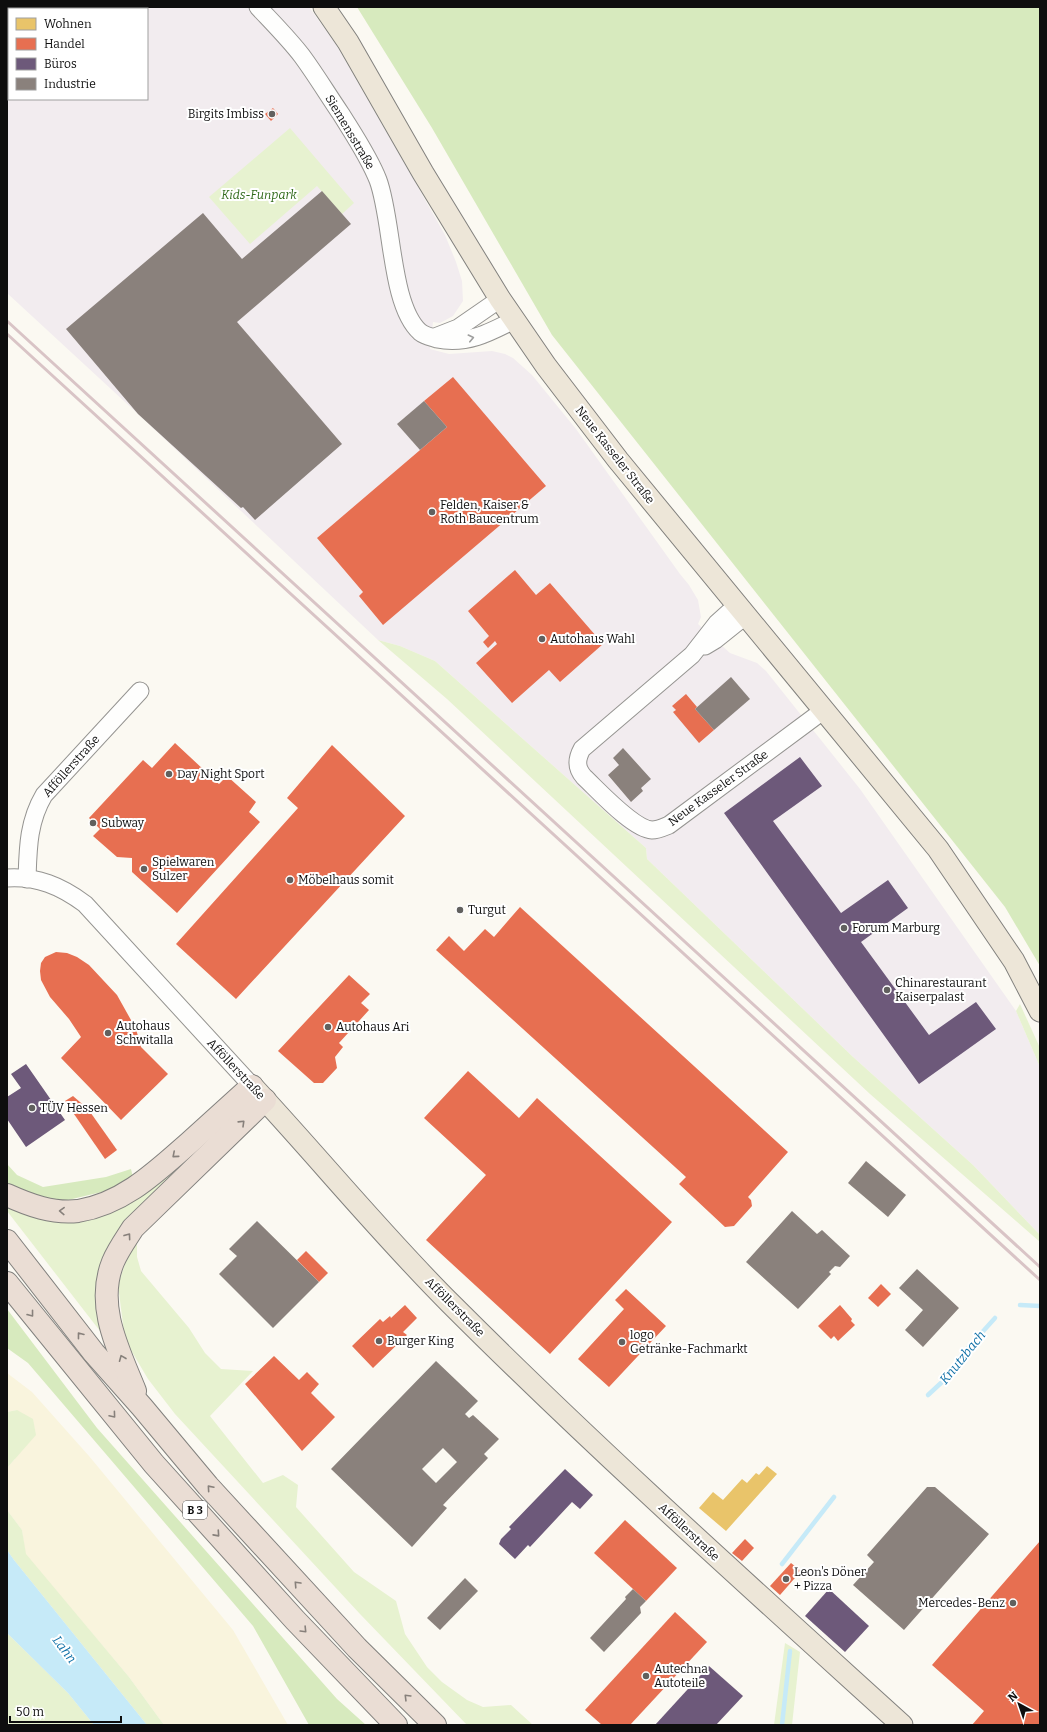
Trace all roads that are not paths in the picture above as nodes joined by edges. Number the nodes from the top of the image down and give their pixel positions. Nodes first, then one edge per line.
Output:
1 (258, 7) edge
2 (324, 7) edge
3 (500, 299) junction
4 (514, 320) junction
5 (432, 338) junction
6 (741, 611) junction
7 (140, 691) dead end
8 (824, 710) junction
9 (7, 878) edge
10 (27, 879) junction
11 (1040, 1011) edge
12 (259, 1093) junction
13 (7, 1195) edge
14 (7, 1241) edge
15 (7, 1283) edge
16 (142, 1407) junction
17 (396, 1725) edge
18 (435, 1725) edge
19 (902, 1725) edge

1 - 5 street, Siemensstraße
2 - 3 main road, Neue Kasseler Straße
3 - 4 main road, Neue Kasseler Straße
3 - 5 street
5 -> 4 street, Siemensstraße
4 - 6 main road, Neue Kasseler Straße
6 - 8 main road, Neue Kasseler Straße
6 - 8 street, Neue Kasseler Straße
7 - 10 street, Afföllerstraße
8 - 11 main road, Neue Kasseler Straße
9 - 10 street, Afföllerstraße
10 - 12 street, Afföllerstraße
12 -> 13 highway
16 -> 12 highway
12 - 19 main road, Afföllerstraße
16 -> 14 highway, B 3
15 -> 17 highway, B 3
18 -> 16 highway, B 3

